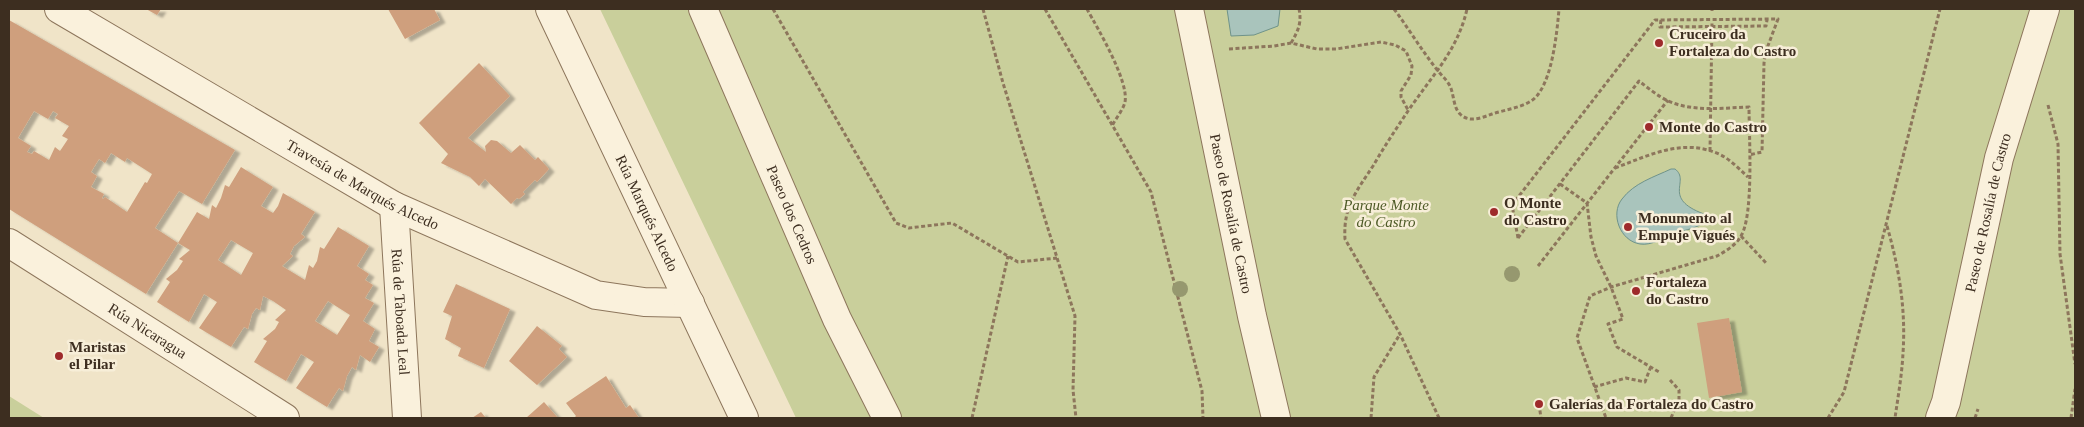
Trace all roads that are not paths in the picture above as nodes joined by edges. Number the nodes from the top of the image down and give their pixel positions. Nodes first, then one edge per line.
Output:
1 (59, 9) edge
2 (550, 9) edge
3 (703, 9) edge
4 (1189, 9) edge
5 (2045, 9) edge
6 (394, 206) junction
7 (9, 243) edge
8 (690, 303) junction
9 (285, 418) edge
10 (407, 418) edge
11 (744, 418) edge
12 (887, 418) edge
13 (1276, 418) edge
14 (1940, 418) edge

1 - 6 street, Travesía de Marqués Alcedo
2 - 8 street, Rúa Marqués Alcedo
3 - 12 street, Paseo dos Cedros
4 - 13 street, Paseo de Rosalía de Castro
5 - 14 street, Paseo de Rosalía de Castro
6 - 8 street, Travesía de Marqués Alcedo
6 - 10 street, Rúa de Taboada Leal
7 - 9 street, Rúa Nicaragua
8 - 11 street, Rúa Marqués Alcedo

